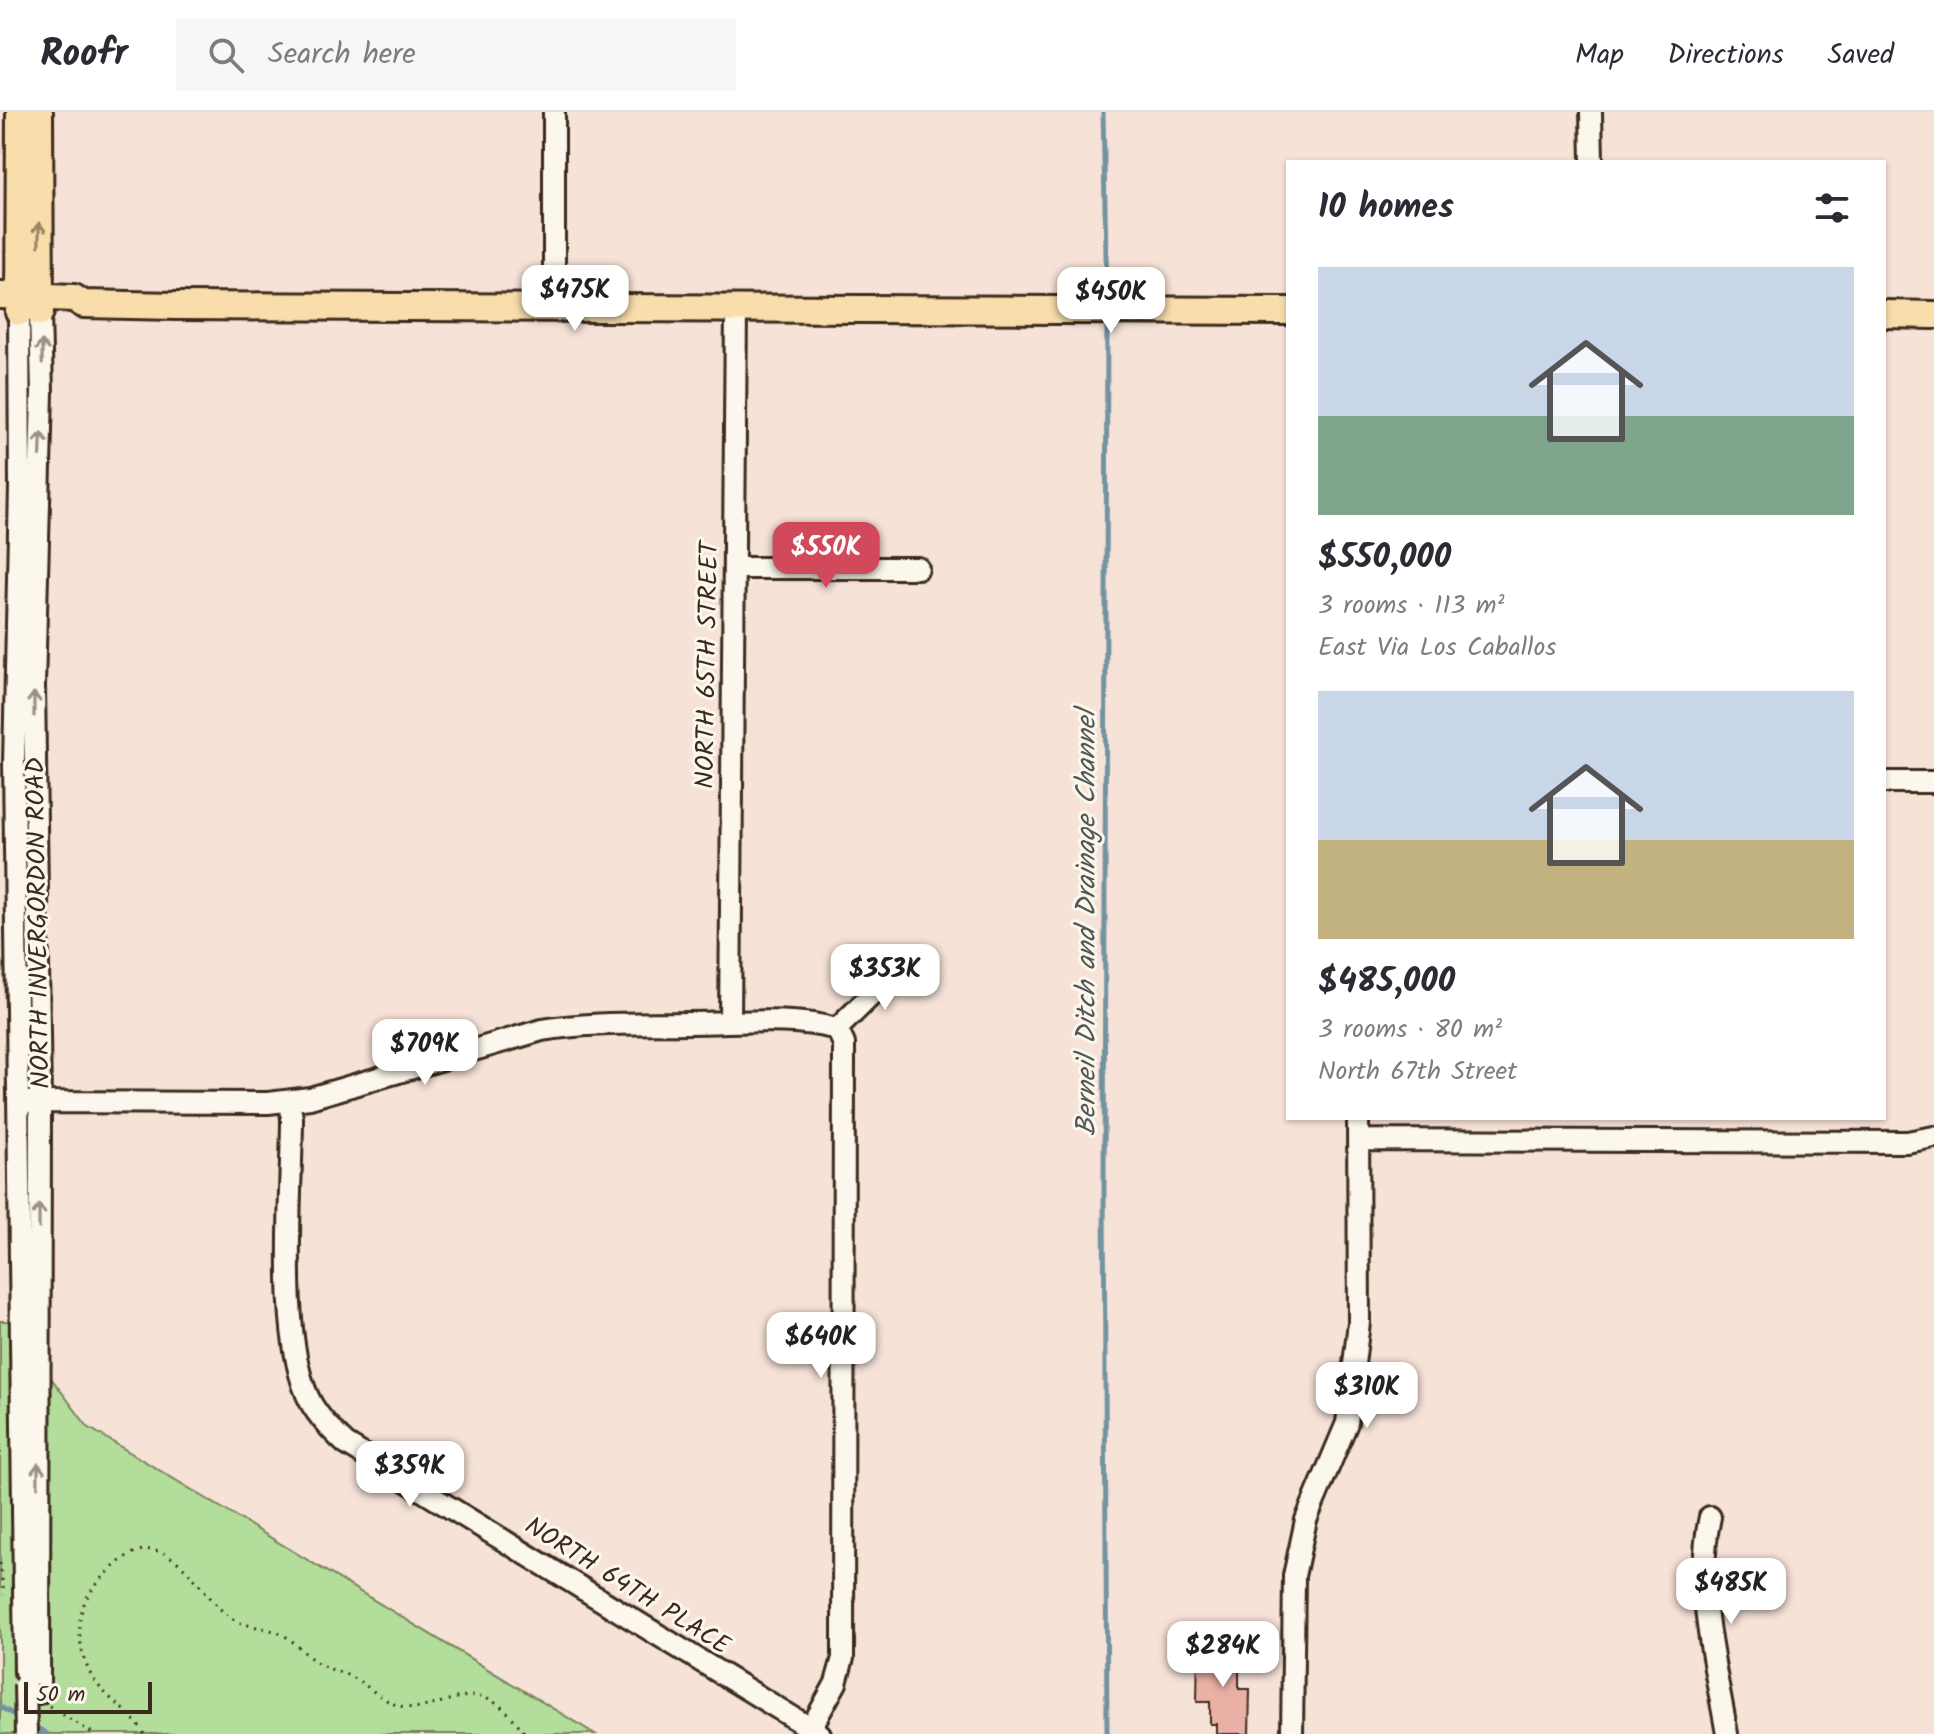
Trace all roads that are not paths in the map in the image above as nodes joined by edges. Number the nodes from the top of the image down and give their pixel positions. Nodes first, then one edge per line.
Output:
1 (20, 112) edge
2 (39, 112) edge
3 (554, 112) edge
4 (1591, 112) edge
5 (1592, 160) edge
6 (20, 304) edge
7 (554, 308) junction
8 (736, 309) junction
9 (1286, 311) edge
10 (1886, 314) edge
11 (1934, 315) edge
12 (30, 486) junction
13 (734, 568) junction
14 (918, 568) dead end
15 (35, 780) junction
16 (14, 781) junction
17 (1886, 782) edge
18 (1934, 782) edge
19 (903, 964) dead end
20 (730, 1022) junction
21 (837, 1029) junction
22 (289, 1101) junction
23 (29, 1102) junction
24 (1358, 1120) edge
25 (1934, 1137) edge
26 (1358, 1140) junction
27 (19, 1143) edge
28 (1710, 1517) dead end
29 (32, 1689) junction
30 (815, 1731) edge
31 (26, 1734) edge
32 (39, 1734) edge
33 (1292, 1734) edge
34 (1727, 1734) edge

1 - 6 main road, NORTH INVERGORDON ROAD
6 -> 2 main road, NORTH INVERGORDON ROAD
3 - 7 street
4 - 5 street
6 - 7 main road
6 - 12 street, NORTH INVERGORDON ROAD
7 - 8 main road
8 - 9 main road
8 - 13 street, NORTH 65TH STREET
10 - 11 main road
15 -> 12 street, NORTH INVERGORDON ROAD
12 - 16 street, NORTH INVERGORDON ROAD
13 - 14 street
13 - 20 street, NORTH 65TH STREET
15 - 16 street
15 - 23 street, NORTH INVERGORDON ROAD
16 - 23 street, NORTH INVERGORDON ROAD
17 - 18 street
19 - 21 street
20 - 21 street
20 - 22 street
21 - 30 street
22 - 23 street
22 - 30 street, NORTH 64TH PLACE
23 - 27 street, NORTH INVERGORDON ROAD
24 - 26 street
25 - 26 street
26 - 33 street
27 - 29 street, NORTH INVERGORDON ROAD
28 - 34 street
29 - 31 street, NORTH INVERGORDON ROAD, bridge
29 - 32 street, NORTH INVERGORDON ROAD

